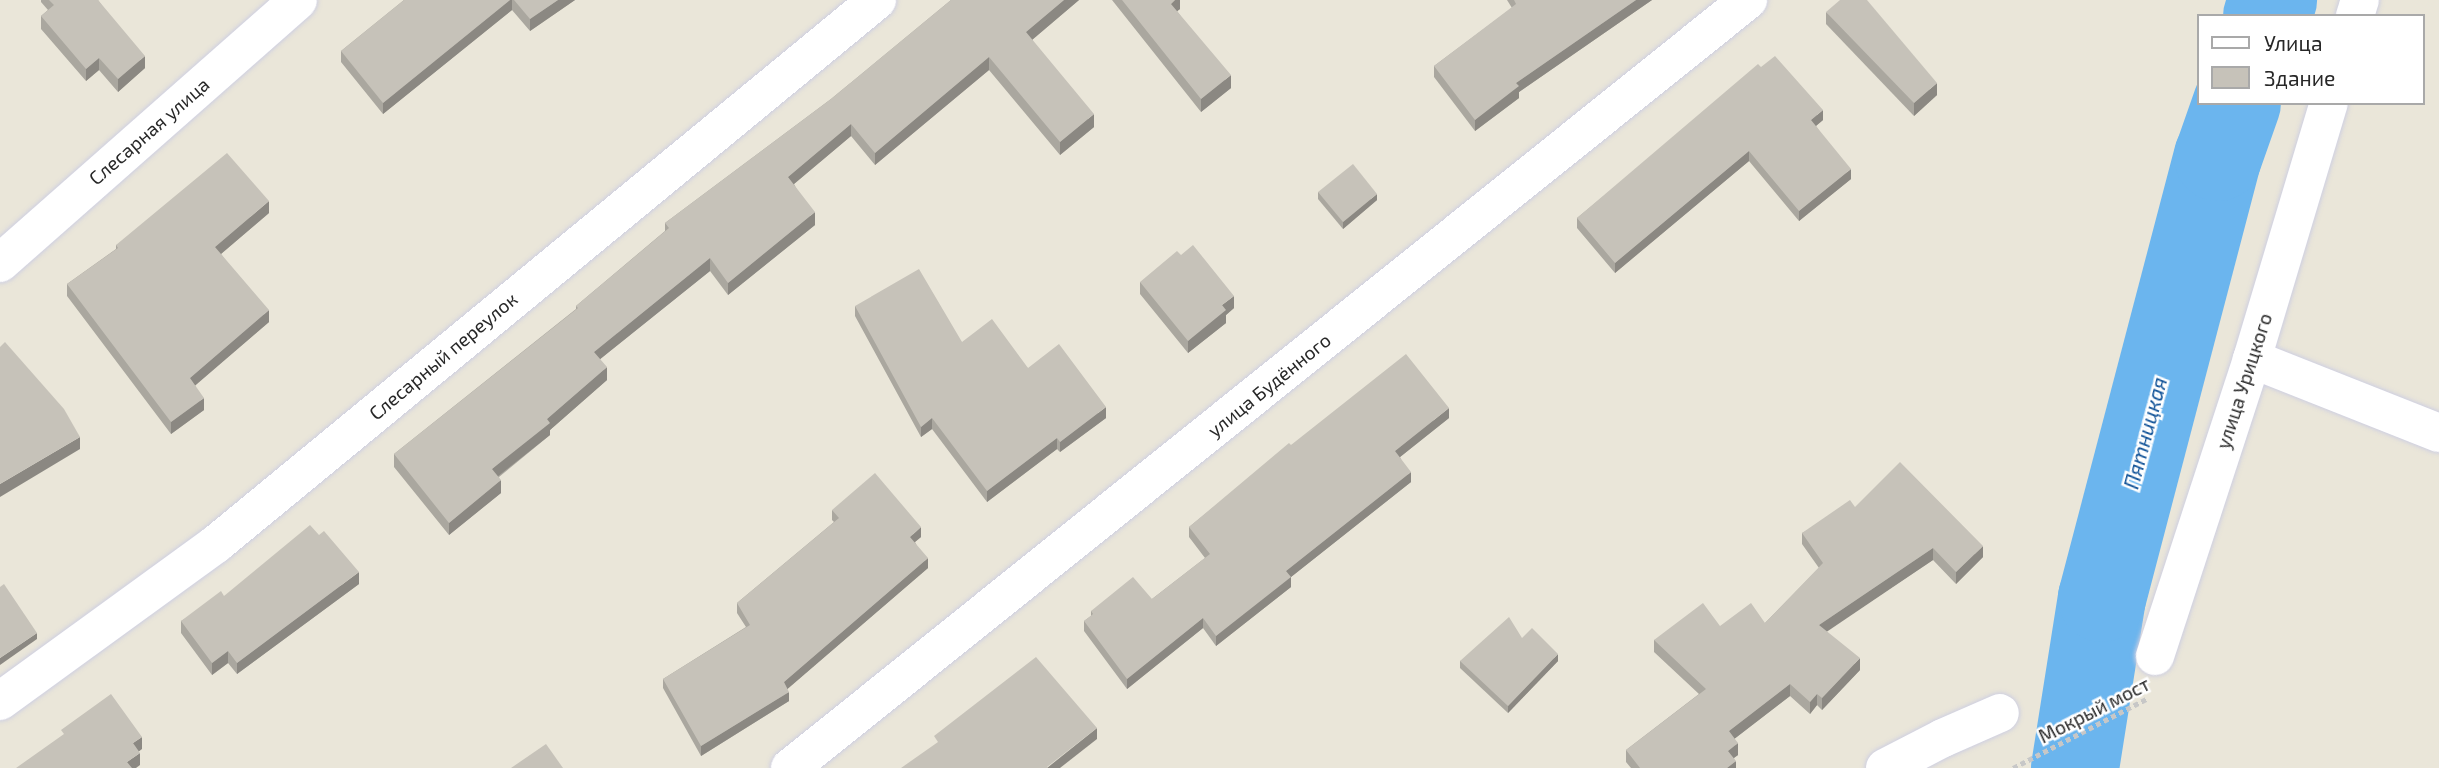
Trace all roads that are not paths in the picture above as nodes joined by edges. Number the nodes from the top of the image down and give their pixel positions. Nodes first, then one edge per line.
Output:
1 (298, 0) edge
2 (877, 0) edge
3 (1748, 0) edge
4 (2328, 105) edge
5 (0, 263) edge
6 (2252, 359) junction
7 (2439, 433) edge
8 (2155, 656) dead end
9 (0, 701) edge
10 (2000, 713) dead end
11 (790, 768) edge
12 (1885, 768) edge

1 - 5 street, Слесарная улица
2 - 9 street, Слесарный переулок
3 - 11 street, улица Будённого
4 - 6 street, улица Урицкого
6 - 7 street
6 - 8 street, улица Урицкого
10 - 12 street

